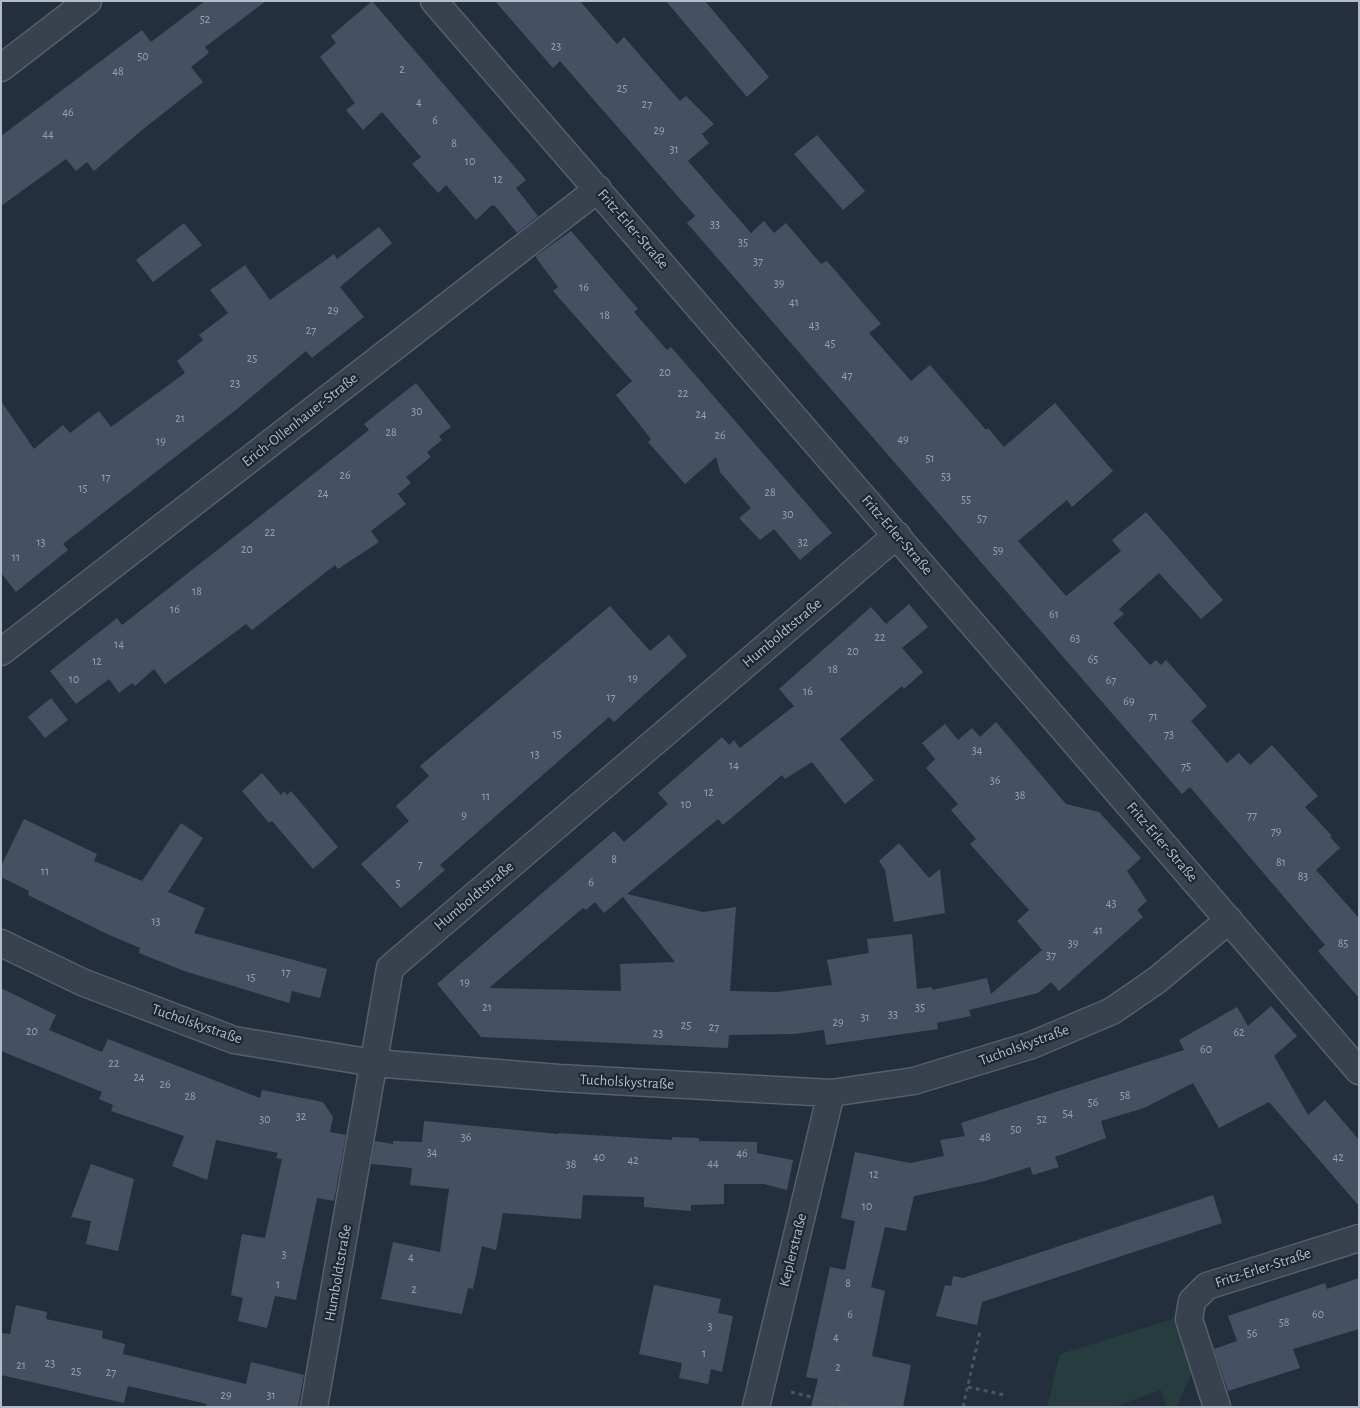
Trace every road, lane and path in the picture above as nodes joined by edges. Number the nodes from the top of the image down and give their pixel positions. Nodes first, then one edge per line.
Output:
1 (88, 1) edge
2 (434, 1) edge
3 (1, 68) edge
4 (598, 189) junction
5 (897, 535) junction
6 (1, 652) edge
7 (1229, 920) junction
8 (1, 943) edge
9 (374, 1063) junction
10 (1359, 1071) edge
11 (831, 1093) junction
12 (1359, 1238) edge
13 (980, 1332) dead end
14 (968, 1387) junction
15 (1004, 1395) dead end
16 (759, 1396) edge
17 (314, 1407) edge
18 (853, 1407) edge
19 (963, 1407) edge
20 (1217, 1407) edge

1 - 3 street
2 - 4 street, Fritz-Erler-Straße
4 - 5 street, Fritz-Erler-Straße
4 - 6 street, Erich-Ollenhauer-Straße
5 - 7 street, Fritz-Erler-Straße
5 - 9 street, Humboldtstraße
7 - 10 street, Fritz-Erler-Straße
7 - 11 street, Tucholskystraße
8 - 9 street, Tucholskystraße
9 - 11 street, Tucholskystraße
9 - 17 street, Humboldtstraße
11 - 16 street, Keplerstraße
12 - 20 street, Fritz-Erler-Straße
13 - 14 path
14 - 15 path
14 - 19 path
16 - 18 path

